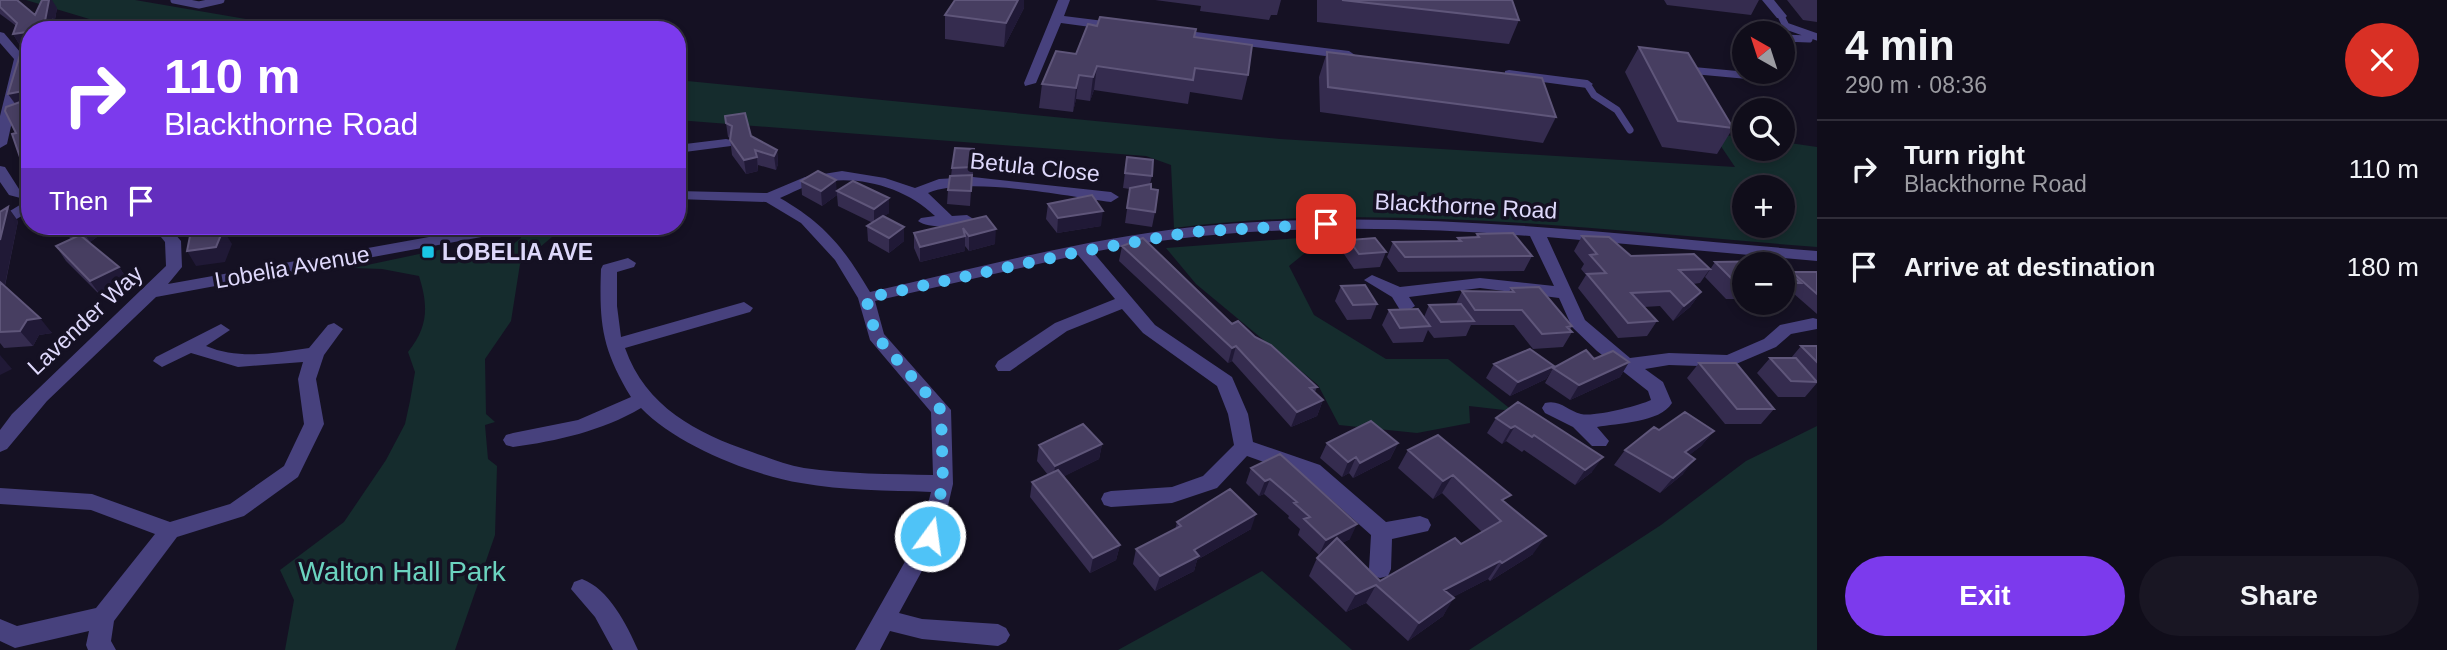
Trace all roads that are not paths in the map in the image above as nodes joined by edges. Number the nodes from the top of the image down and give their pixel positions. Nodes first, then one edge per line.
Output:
1 (174, 0) edge
2 (221, 0) edge
3 (1064, 0) edge
4 (1768, 0) edge
5 (1781, 16) joint
6 (1057, 19) junction
7 (0, 36) edge
8 (1796, 38) edge
9 (1817, 38) edge
10 (21, 54) edge
11 (1365, 57) edge
12 (1685, 69) edge
13 (1494, 73) edge
14 (21, 74) edge
15 (1732, 75) edge
16 (1030, 83) dead end
17 (1587, 84) joint
18 (1630, 130) dead end
19 (708, 133) dead end
20 (726, 143) dead end
21 (0, 144) edge
22 (699, 146) junction
23 (686, 148) edge
24 (0, 170) edge
25 (915, 193) junction
26 (21, 194) edge
27 (686, 195) edge
28 (1111, 197) dead end
29 (769, 198) junction
30 (21, 210) edge
31 (948, 220) junction
32 (967, 220) edge
33 (926, 221) dead end
34 (0, 224) edge
35 (1536, 233) junction
36 (167, 235) edge
37 (437, 235) edge
38 (1083, 251) junction
39 (1817, 256) edge
40 (628, 263) dead end
41 (1372, 280) dead end
42 (153, 292) junction
43 (1563, 293) junction
44 (866, 298) junction
45 (1126, 301) junction
46 (744, 307) dead end
47 (1813, 324) dead end
48 (334, 329) dead end
49 (221, 330) dead end
50 (613, 345) junction
51 (193, 347) junction
52 (315, 354) junction
53 (162, 361) dead end
54 (1627, 365) junction
55 (1003, 366) dead end
56 (641, 400) junction
57 (1552, 408) dead end
58 (1580, 422) junction
59 (513, 440) dead end
60 (1599, 441) dead end
61 (0, 444) edge
62 (1244, 447) junction
63 (943, 484) junction
64 (0, 496) edge
65 (1111, 499) dead end
66 (1420, 525) dead end
67 (170, 531) junction
68 (1382, 532) junction
69 (1380, 569) dead end
70 (582, 589) dead end
71 (103, 617) junction
72 (885, 620) junction
73 (0, 629) edge
74 (999, 635) dead end
75 (104, 650) edge
76 (626, 650) edge
77 (867, 650) edge

1 - 2 lane
3 - 6 street
4 - 5 street
5 - 9 lane
6 - 11 street
6 - 16 street
7 - 10 street
8 - 9 lane
12 - 15 lane
13 - 17 street
14 - 21 street
17 - 18 lane
19 - 22 street
20 - 22 street
22 - 23 street
24 - 26 street
25 - 28 street, Betula Close
25 - 29 street
25 - 31 street
27 - 29 street
29 - 44 street
30 - 34 street
31 - 32 street
31 - 33 street
35 - 38 street, Blackthorne Road
35 - 39 street, Blackthorne Road
35 - 43 street
36 - 42 street, Lavender Way
37 - 42 street, Lobelia Avenue
38 - 44 street, Blackthorne Road
38 - 45 street
40 - 50 street
41 - 43 street
42 - 61 street, Lavender Way
43 - 54 street
44 - 63 street
45 - 55 street
45 - 62 street
46 - 50 street
47 - 54 street
48 - 52 street
49 - 51 street
50 - 56 street
51 - 52 street
51 - 53 street
52 - 67 street
54 - 58 street
56 - 59 street
56 - 63 street
57 - 58 street
58 - 60 street
62 - 65 street
62 - 68 street
63 - 72 street
64 - 67 street
66 - 68 street
67 - 71 street
68 - 69 street
70 - 76 street
71 - 73 street
71 - 75 street
72 - 74 street
72 - 77 street

